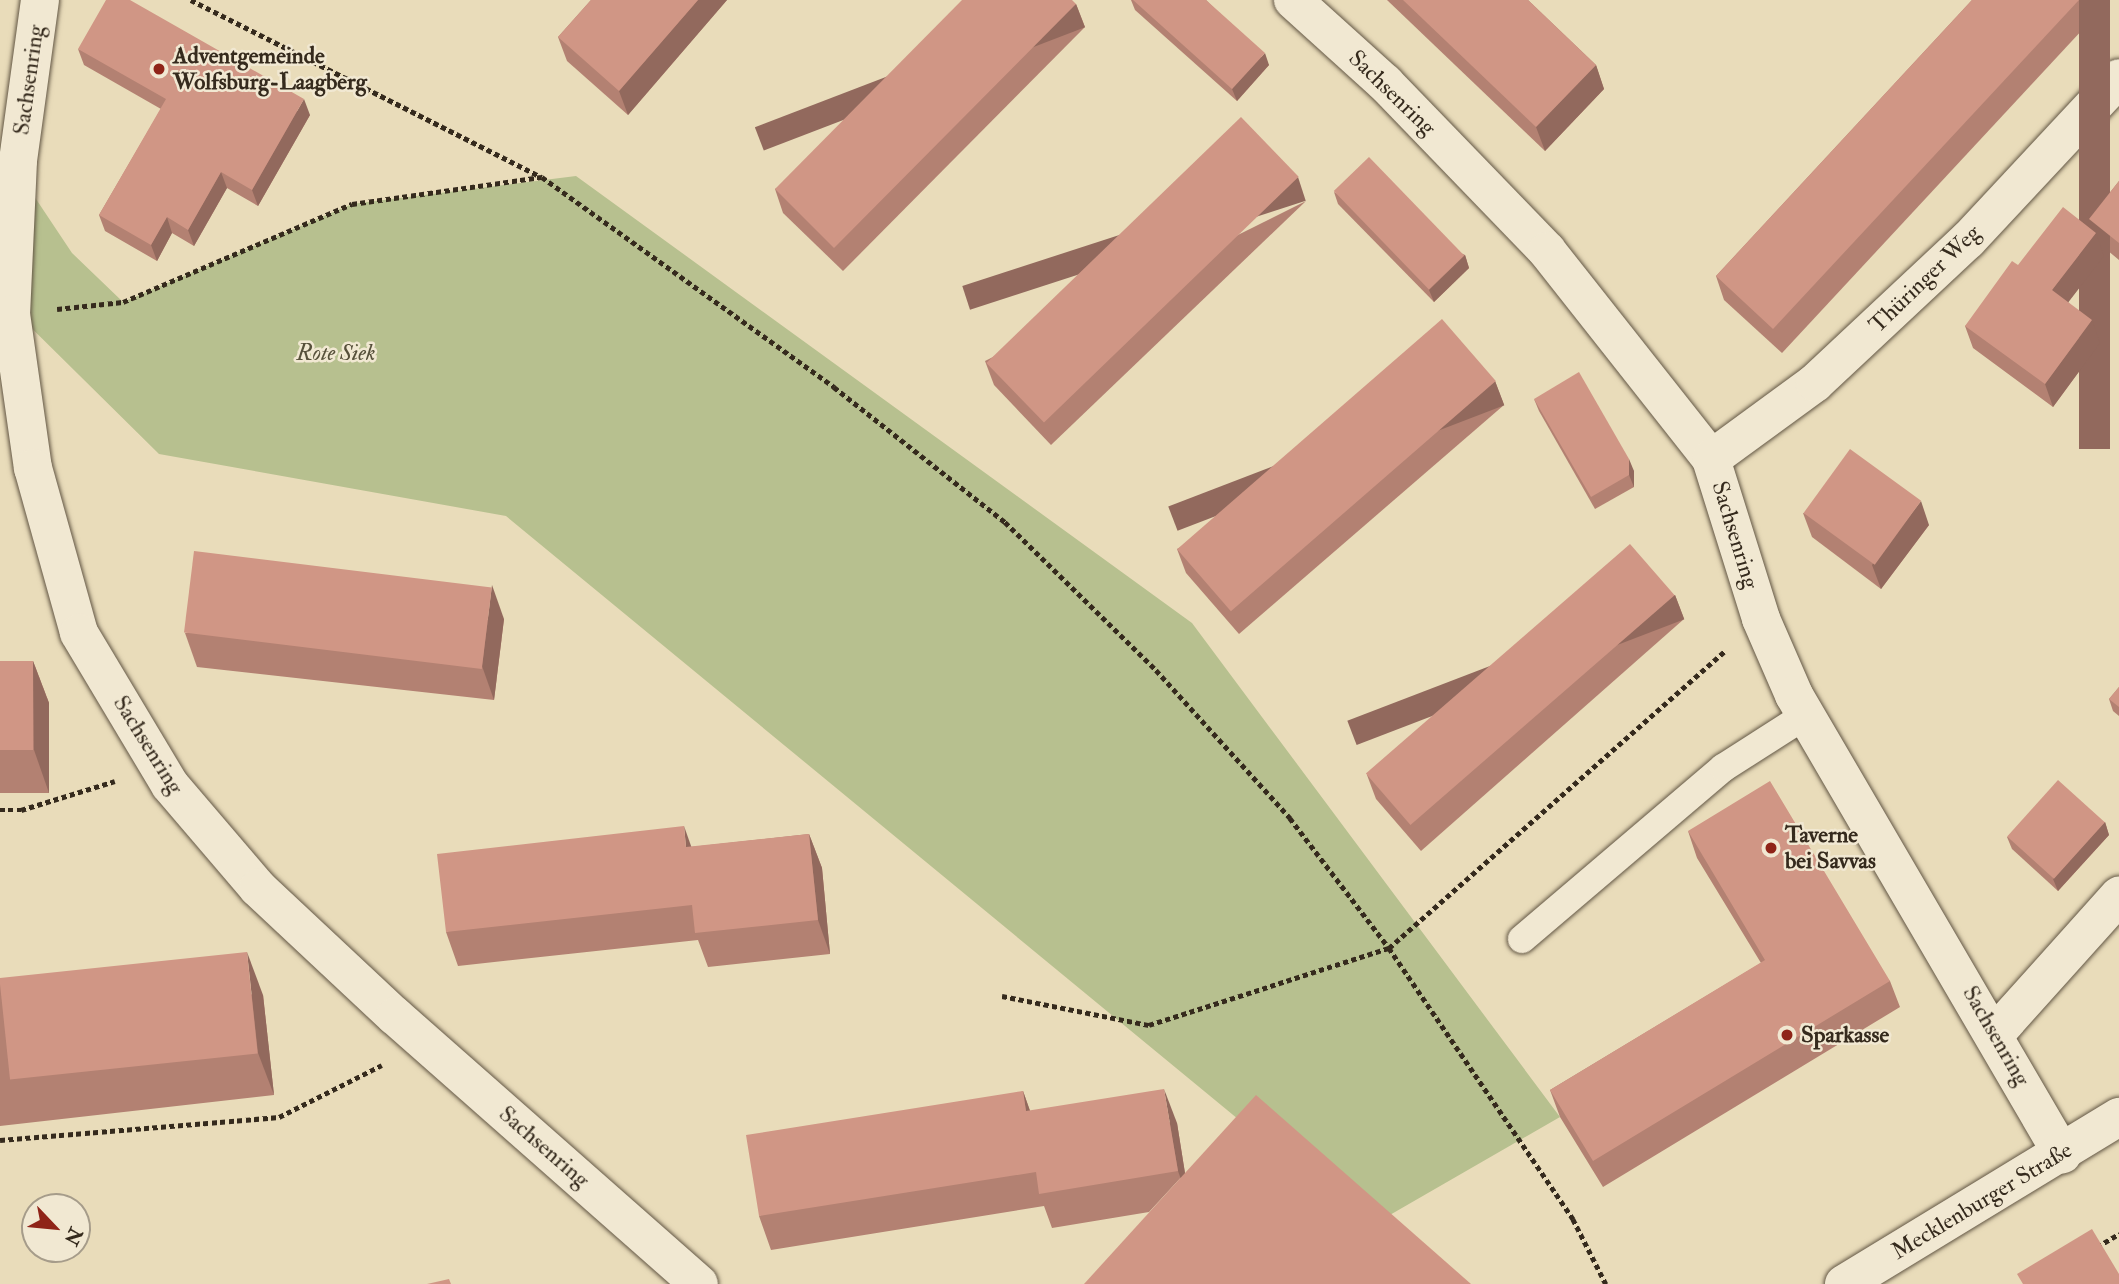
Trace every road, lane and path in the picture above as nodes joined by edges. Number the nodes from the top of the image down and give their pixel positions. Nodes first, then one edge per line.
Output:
1 (40, 0) edge
2 (191, 0) edge
3 (1293, 0) edge
4 (2119, 78) edge
5 (542, 177) junction
6 (11, 314) junction
7 (1712, 458) junction
8 (1761, 619) junction
9 (1806, 715) junction
10 (160, 768) junction
11 (0, 810) edge
12 (2119, 896) edge
13 (1522, 939) dead end
14 (1389, 948) junction
15 (1002, 996) dead end
16 (1996, 1034) junction
17 (427, 1043) junction
18 (2119, 1117) edge
19 (0, 1140) edge
20 (2062, 1154) junction
21 (2119, 1234) edge
22 (2087, 1253) edge
23 (699, 1284) edge
24 (1606, 1284) edge
25 (1844, 1284) edge

1 - 6 street, Sachsenring
2 - 5 path
3 - 7 street, Sachsenring
4 - 7 street, Thüringer Weg
5 - 6 path
5 - 14 path
6 - 10 street, Sachsenring
7 - 8 street, Sachsenring
8 - 9 street, Sachsenring
8 - 14 path
9 - 13 lane
9 - 16 street, Sachsenring
10 - 11 path
10 - 17 street, Sachsenring
12 - 16 street
14 - 15 path
14 - 24 path
16 - 20 street, Sachsenring
17 - 19 path
17 - 23 street, Sachsenring
18 - 20 street, Mecklenburger Straße
20 - 25 street, Mecklenburger Straße
21 - 22 path

